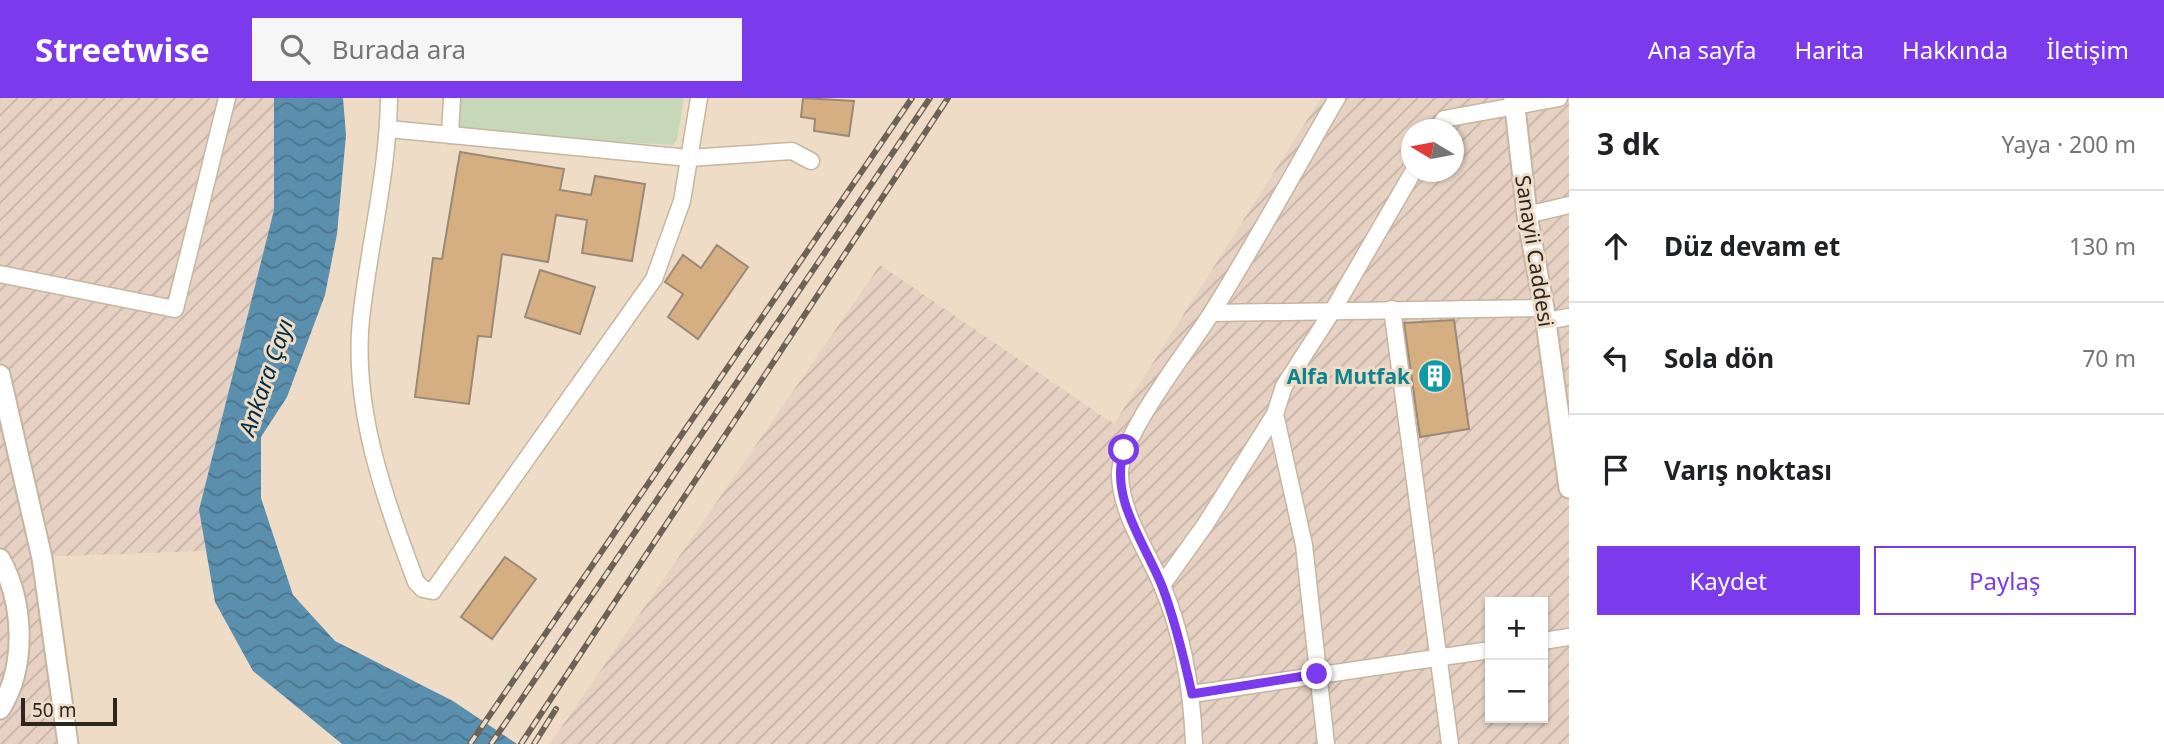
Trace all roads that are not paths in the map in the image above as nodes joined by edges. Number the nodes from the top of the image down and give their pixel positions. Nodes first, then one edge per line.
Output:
1 (227, 98) edge
2 (389, 98) edge
3 (452, 98) edge
4 (699, 98) edge
5 (1337, 98) edge
6 (1559, 98) edge
7 (1514, 101) edge
8 (1444, 119) edge
9 (389, 129) junction
10 (450, 135) junction
11 (689, 158) junction
12 (811, 161) dead end
13 (1407, 182) edge
14 (1569, 205) edge
15 (1527, 215) junction
16 (0, 274) edge
17 (1392, 309) junction
18 (1334, 310) junction
19 (1212, 313) junction
20 (1545, 314) junction
21 (1569, 317) edge
22 (0, 375) edge
23 (1275, 414) junction
24 (1565, 434) edge
25 (1569, 488) edge
26 (0, 559) edge
27 (1162, 585) junction
28 (1569, 637) edge
29 (1548, 641) edge
30 (1485, 651) edge
31 (1437, 658) junction
32 (1317, 674) junction
33 (1192, 694) junction
34 (0, 709) edge
35 (68, 744) edge
36 (1194, 744) edge
37 (1326, 744) edge
38 (1450, 744) edge

1 - 16 street
2 - 9 street
3 - 10 street
4 - 11 street
5 - 19 street
6 - 7 street
7 - 8 street
7 - 15 street, Sanayii Caddesi
9 - 10 street
9 - 11 street
10 - 11 street
11 - 12 street
13 - 18 street
14 - 15 street
15 - 20 street, Sanayii Caddesi
17 - 18 street
17 - 20 street
17 - 31 street
18 - 19 street
18 - 23 street
19 - 27 street
20 - 21 street
20 - 24 street, Sanayii Caddesi
22 - 35 street
23 - 27 street
23 - 32 street
24 - 25 street, Sanayii Caddesi
26 - 34 street
27 - 33 street
28 - 29 street
30 - 31 street
31 - 32 street
31 - 38 street
32 - 33 street
32 - 37 street
33 - 36 street

